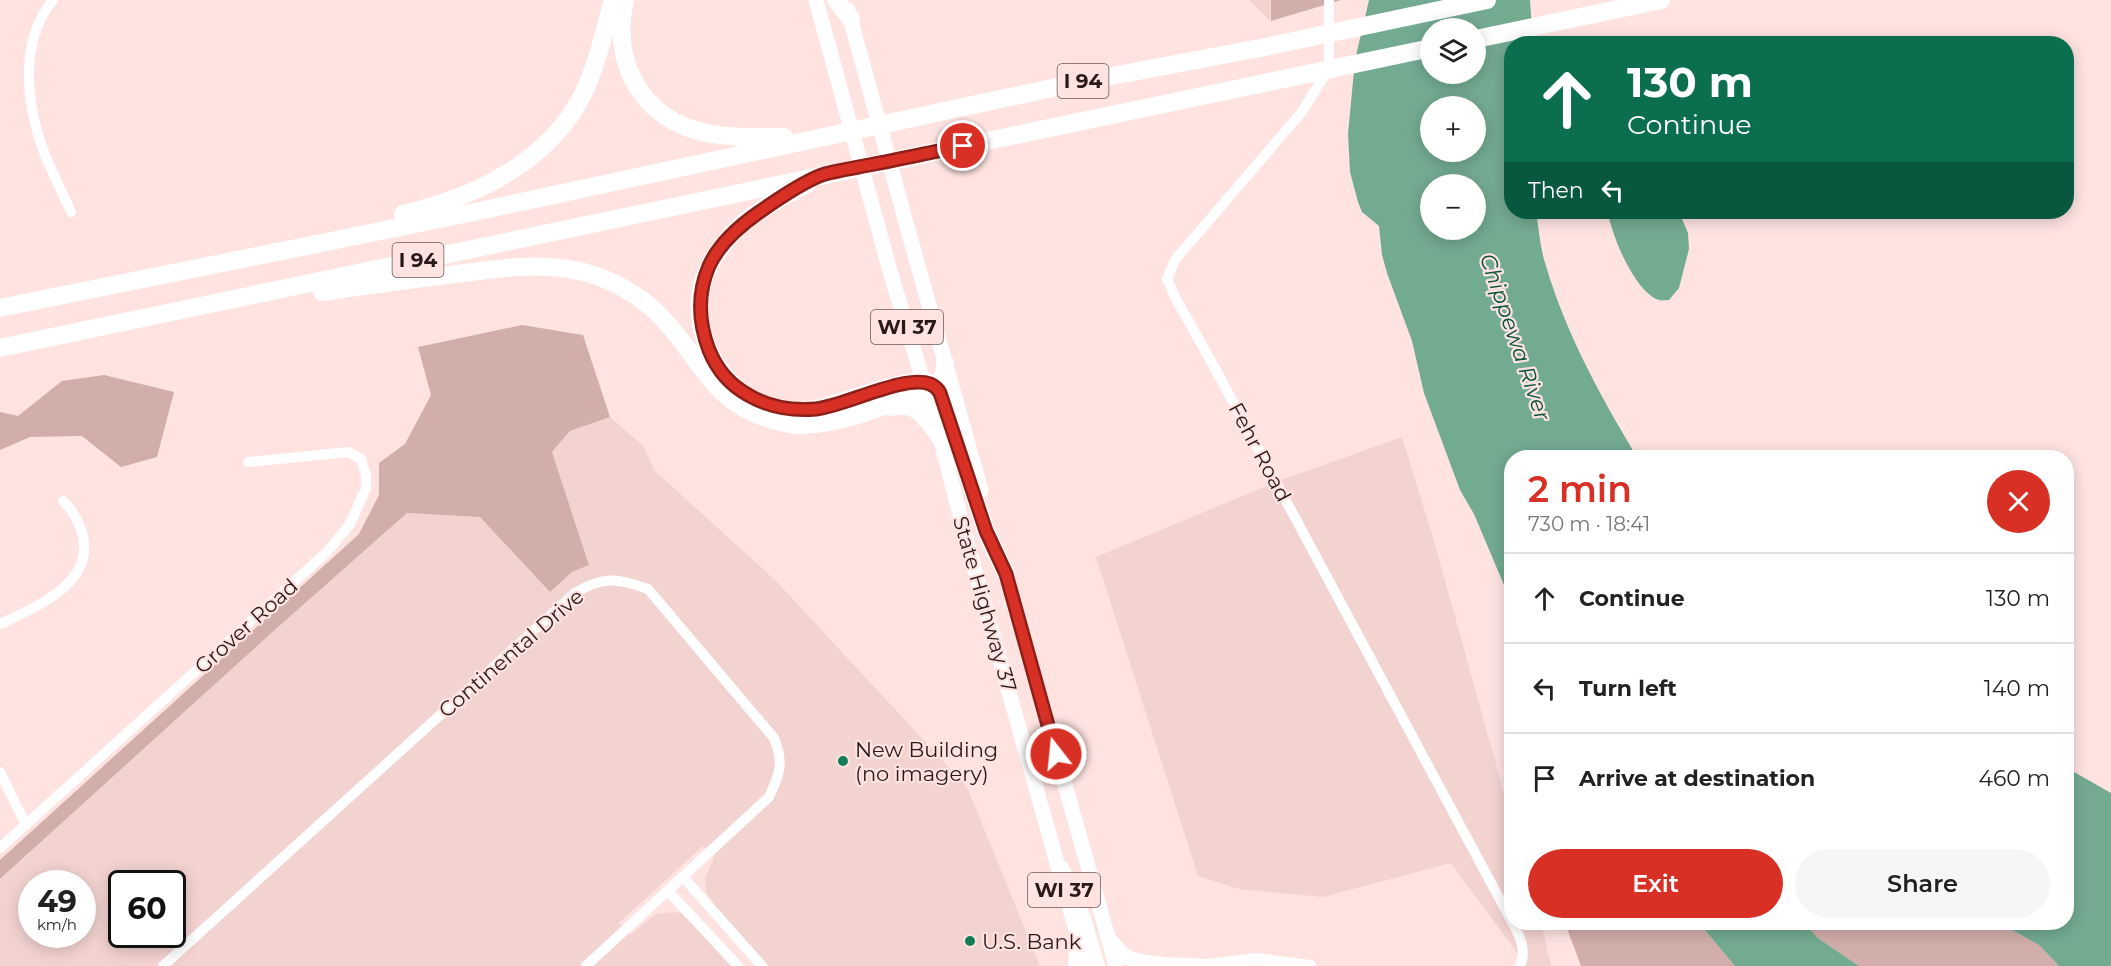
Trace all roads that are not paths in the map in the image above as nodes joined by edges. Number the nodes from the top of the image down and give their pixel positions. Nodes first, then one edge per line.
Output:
1 (613, 0) edge
2 (625, 0) edge
3 (816, 0) edge
4 (836, 0) edge
5 (846, 0) edge
6 (1329, 0) edge
7 (1487, 0) edge
8 (1661, 0) edge
9 (50, 1) edge
10 (851, 19) junction
11 (1486, 37) edge
12 (1420, 50) edge
13 (819, 137) junction
14 (830, 173) junction
15 (71, 212) dead end
16 (215, 264) junction
17 (246, 297) junction
18 (0, 308) edge
19 (0, 348) edge
20 (945, 363) junction
21 (929, 387) junction
22 (856, 414) junction
23 (940, 437) junction
24 (248, 462) dead end
25 (63, 501) dead end
26 (1006, 574) junction
27 (0, 624) edge
28 (0, 772) edge
29 (27, 825) junction
30 (1049, 836) junction
31 (0, 848) edge
32 (683, 877) junction
33 (668, 891) junction
34 (1504, 907) edge
35 (1516, 930) edge
36 (1107, 937) junction
37 (1079, 943) junction
38 (1254, 963) edge
39 (163, 966) edge
40 (586, 966) edge
41 (738, 966) edge
42 (762, 966) edge
43 (1074, 966) edge
44 (1086, 966) edge
45 (1099, 966) edge
46 (1116, 966) edge
47 (1201, 966) edge
48 (1310, 966) edge
49 (1520, 966) edge

1 - 16 highway
2 - 13 highway
3 - 21 main road, State Highway 37 / WI 37
4 - 10 highway
5 - 10 main road, State Highway 37 / WI 37
6 - 34 street, Fehr Road
7 - 13 highway, I 94
8 - 11 highway
9 - 15 street
10 - 20 main road, State Highway 37 / WI 37
12 - 14 highway, I 94
13 - 16 highway, I 94
14 - 17 highway, I 94
14 - 21 highway
16 - 18 highway, I 94
17 - 19 highway, I 94
17 - 22 highway
20 - 21 highway
20 - 26 main road, State Highway 37 / WI 37
21 - 22 highway
21 - 23 main road, State Highway 37 / WI 37
21 - 26 highway
22 - 23 highway
23 - 30 main road, State Highway 37 / WI 37
24 - 29 street, Grover Road
25 - 27 street
26 - 36 main road, State Highway 37 / WI 37
28 - 29 street
29 - 31 street, Grover Road
30 - 37 main road, State Highway 37 / WI 37
30 - 45 street
32 - 33 street, Continental Drive
32 - 39 street, Continental Drive
32 - 42 street
33 - 40 street, Continental Drive
33 - 41 street
35 - 49 street, Fehr Road
36 - 46 main road, State Highway 37 / WI 37
36 - 47 main road
37 - 43 street
37 - 44 main road, State Highway 37 / WI 37
38 - 47 street
38 - 48 street

